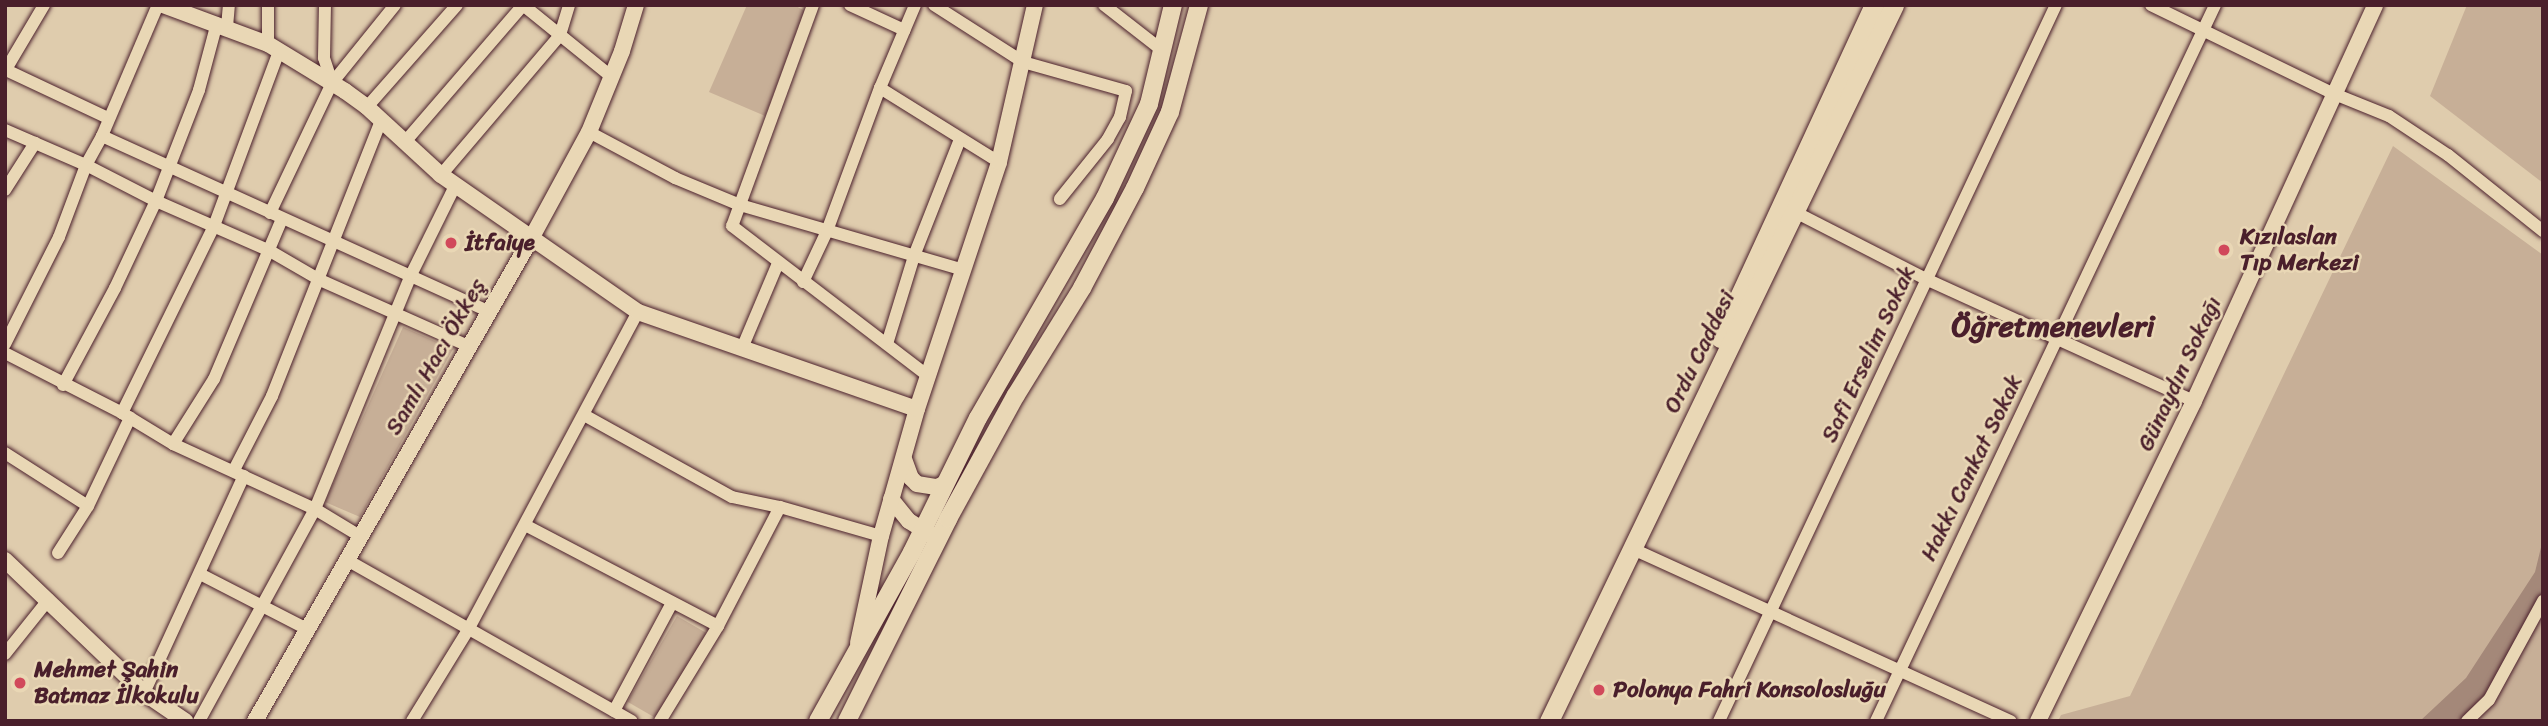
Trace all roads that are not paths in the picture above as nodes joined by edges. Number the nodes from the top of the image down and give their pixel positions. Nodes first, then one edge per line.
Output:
1 (44, 5) edge
2 (229, 5) edge
3 (268, 5) edge
4 (395, 5) edge
5 (457, 5) edge
6 (523, 5) edge
7 (569, 5) edge
8 (636, 5) edge
9 (813, 5) edge
10 (849, 5) edge
11 (915, 5) edge
12 (934, 5) edge
13 (1035, 5) edge
14 (1104, 5) edge
15 (1199, 5) edge
16 (1874, 5) edge
17 (1894, 5) edge
18 (2056, 5) edge
19 (2151, 5) edge
20 (2215, 5) edge
21 (2375, 5) edge
22 (164, 6) edge
23 (1172, 7) edge
24 (328, 8) edge
25 (222, 25) junction
26 (904, 30) junction
27 (2203, 30) junction
28 (560, 35) junction
29 (273, 48) junction
30 (1163, 51) junction
31 (1023, 62) junction
32 (6, 70) edge
33 (612, 77) junction
34 (332, 83) junction
35 (880, 88) junction
36 (2332, 93) junction
37 (367, 107) junction
38 (108, 118) junction
39 (381, 121) junction
40 (5, 130) edge
41 (589, 132) junction
42 (102, 136) junction
43 (960, 139) junction
44 (35, 143) junction
45 (404, 143) junction
46 (999, 162) junction
47 (86, 165) junction
48 (169, 165) junction
49 (441, 176) junction
50 (455, 186) junction
51 (5, 190) edge
52 (227, 191) junction
53 (1060, 199) dead end
54 (156, 201) junction
55 (740, 205) junction
56 (1795, 212) junction
57 (270, 213) junction
58 (282, 219) junction
59 (214, 226) junction
60 (827, 231) junction
61 (2543, 231) edge
62 (532, 237) junction
63 (333, 239) junction
64 (270, 251) junction
65 (914, 256) junction
66 (778, 263) junction
67 (964, 270) junction
68 (411, 275) junction
69 (320, 279) junction
70 (1928, 280) junction
71 (803, 282) junction
72 (488, 311) junction
73 (638, 312) junction
74 (397, 313) junction
75 (2057, 339) junction
76 (5, 344) edge
77 (887, 344) junction
78 (468, 346) junction
79 (743, 346) junction
80 (5, 353) edge
81 (928, 376) junction
82 (63, 385) junction
83 (2194, 401) junction
84 (917, 409) junction
85 (584, 415) junction
86 (126, 416) junction
87 (173, 444) junction
88 (5, 453) edge
89 (904, 459) junction
90 (239, 473) junction
91 (946, 484) junction
92 (891, 499) junction
93 (88, 506) junction
94 (780, 506) junction
95 (315, 509) junction
96 (525, 525) junction
97 (931, 534) junction
98 (881, 536) junction
99 (360, 537) junction
100 (1633, 549) junction
101 (58, 553) dead end
102 (5, 560) edge
103 (347, 560) junction
104 (200, 574) junction
105 (49, 599) junction
106 (2543, 601) edge
107 (673, 603) junction
108 (262, 604) junction
109 (1771, 610) junction
110 (718, 626) junction
111 (307, 629) junction
112 (468, 630) junction
113 (857, 650) junction
114 (5, 654) edge
115 (1900, 670) junction
116 (144, 694) junction
117 (614, 711) junction
118 (185, 721) edge
119 (199, 721) edge
120 (255, 721) edge
121 (412, 721) edge
122 (632, 721) edge
123 (660, 721) edge
124 (818, 721) edge
125 (847, 721) edge
126 (1539, 721) edge
127 (1549, 721) edge
128 (1719, 721) edge
129 (1877, 721) edge
130 (2011, 721) edge
131 (2038, 721) edge
132 (2467, 721) edge

1 - 32 street
2 - 25 street
3 - 29 street
4 - 34 street
5 - 37 street
6 - 28 street
6 - 45 street
7 - 28 street
8 - 33 street, Samlı Hacı Ökkeş
9 - 55 street
10 - 26 street
11 - 26 street
12 - 31 street
13 - 31 street
14 - 30 street
15 - 97 main road
16 - 126 main road, Ordu Caddesi
17 - 56 main road, Ordu Caddesi
18 - 70 street, Safi Erselim Sokak
19 - 27 street
20 - 27 street, Hakkı Cankat Sokak
21 - 36 street, Günaydın Sokağı
22 - 25 street
22 - 38 street
23 - 30 main road
24 - 34 street
25 - 29 street
25 - 48 street
26 - 35 street
27 - 36 street
27 - 75 street, Hakkı Cankat Sokak
28 - 33 street
28 - 49 street
29 - 34 street
29 - 52 street
30 - 91 main road
31 - 46 street
31 - 53 street
32 - 38 street
33 - 41 street, Samlı Hacı Ökkeş
34 - 37 street
34 - 57 street
35 - 43 street
35 - 60 street
36 - 61 street
36 - 83 street, Günaydın Sokağı
37 - 39 street
38 - 42 street
39 - 45 street
39 - 63 street
40 - 44 street
41 - 55 street
41 - 62 street, Samlı Hacı Ökkeş
42 - 47 street
42 - 48 street
43 - 46 street
43 - 65 street
44 - 47 street
44 - 51 street
45 - 49 street
46 - 67 street
47 - 54 street
47 - 76 street
48 - 52 street
48 - 54 street
49 - 50 street
50 - 62 street
50 - 68 street
52 - 57 street
52 - 59 street
54 - 59 street
54 - 82 street
55 - 60 street
55 - 66 street
56 - 70 street
56 - 100 main road, Ordu Caddesi
57 - 58 street
58 - 63 street
58 - 64 street
59 - 64 street
59 - 86 street
60 - 65 street
60 - 71 street
62 - 72 street, Samlı Hacı Ökkeş
62 - 73 street
63 - 68 street
63 - 69 street
64 - 69 street
64 - 87 street
65 - 67 street
65 - 77 street
66 - 71 street
66 - 79 street
67 - 81 street
68 - 72 street
68 - 74 street
69 - 74 street
69 - 90 street
70 - 75 street
70 - 109 street, Safi Erselim Sokak
71 - 77 street
72 - 78 street, Samlı Hacı Ökkeş
73 - 79 street
73 - 85 street
74 - 78 street
74 - 95 street
75 - 83 street
75 - 115 street, Hakkı Cankat Sokak
77 - 81 street
78 - 99 street, Samlı Hacı Ökkeş
79 - 84 street
80 - 82 street
81 - 84 street
82 - 86 street
83 - 131 street, Günaydın Sokağı
84 - 89 street
85 - 94 street
85 - 96 street
86 - 87 street
86 - 93 street
87 - 90 street
88 - 93 street
89 - 91 street
89 - 92 street
90 - 95 street
90 - 104 street
91 - 97 main road
92 - 97 street
92 - 98 street
93 - 101 street
94 - 98 street
94 - 110 street
95 - 99 street
95 - 108 street
96 - 107 street
96 - 112 street
97 - 113 main road
97 - 125 main road
98 - 113 street
99 - 103 street, Samlı Hacı Ökkeş
100 - 109 street
100 - 127 main road, Ordu Caddesi
102 - 105 street
103 - 111 street, Samlı Hacı Ökkeş
103 - 112 street
104 - 108 street
104 - 116 street
105 - 114 street
105 - 116 street
106 - 132 street
107 - 110 street
107 - 117 street
108 - 111 street
108 - 119 street
109 - 115 street
109 - 128 street, Safi Erselim Sokak
110 - 123 street
111 - 120 street, Samlı Hacı Ökkeş
112 - 117 street
112 - 121 street
113 - 124 main road
115 - 129 street, Hakkı Cankat Sokak
115 - 130 street
116 - 118 street
117 - 122 street

